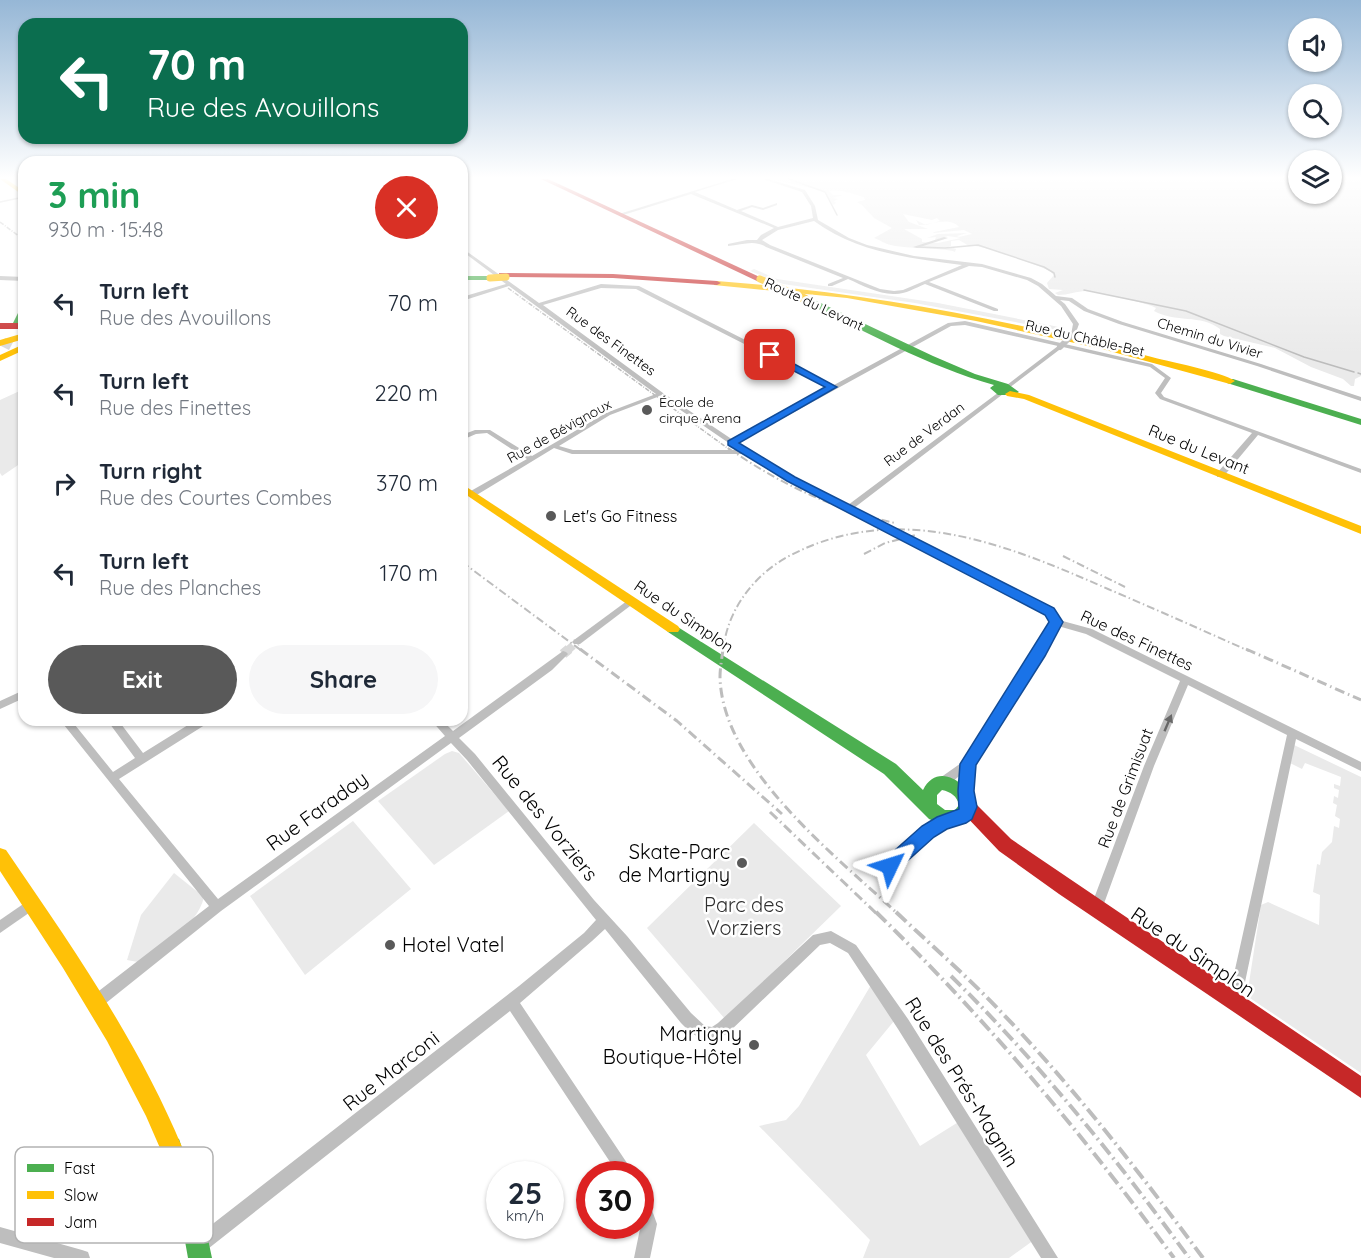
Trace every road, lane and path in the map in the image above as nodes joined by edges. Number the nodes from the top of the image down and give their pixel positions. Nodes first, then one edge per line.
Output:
1 (672, 238) edge
2 (760, 238) edge
3 (846, 238) edge
4 (946, 238) dead end
5 (759, 242) junction
6 (730, 245) dead end
7 (915, 247) dead end
8 (468, 254) edge
9 (969, 264) junction
10 (468, 277) edge
11 (0, 278) edge
12 (499, 278) junction
13 (847, 278) junction
14 (18, 279) edge
15 (926, 283) junction
16 (830, 285) dead end
17 (468, 296) edge
18 (1055, 298) junction
19 (537, 305) junction
20 (996, 310) dead end
21 (18, 323) edge
22 (0, 326) edge
23 (11, 340) edge
24 (907, 347) junction
25 (832, 387) junction
26 (1005, 389) junction
27 (662, 394) junction
28 (1361, 399) edge
29 (1361, 424) edge
30 (1256, 433) junction
31 (468, 435) edge
32 (732, 443) junction
33 (554, 446) junction
34 (747, 452) junction
35 (532, 459) junction
36 (1361, 471) edge
37 (1220, 475) junction
38 (468, 491) edge
39 (468, 492) edge
40 (827, 497) junction
41 (864, 497) junction
42 (849, 508) junction
43 (1361, 530) edge
44 (631, 601) junction
45 (1056, 622) junction
46 (577, 642) tunnel mouth
47 (563, 654) tunnel mouth
48 (1186, 679) junction
49 (18, 697) edge
50 (0, 705) edge
51 (70, 726) edge
52 (116, 726) edge
53 (194, 726) edge
54 (442, 726) edge
55 (1292, 733) junction
56 (453, 737) junction
57 (141, 759) junction
58 (968, 764) junction
59 (1361, 767) edge
60 (890, 769) junction
61 (112, 778) junction
62 (938, 784) junction
63 (967, 802) junction
64 (929, 806) junction
65 (950, 820) junction
66 (928, 831) junction
67 (1005, 845) junction
68 (0, 856) edge
69 (890, 866) dead end
70 (32, 904) junction
71 (218, 907) junction
72 (1096, 910) junction
73 (604, 921) junction
74 (0, 927) edge
75 (831, 937) joint
76 (511, 1001) junction
77 (96, 1002) junction
78 (1234, 1004) junction
79 (1361, 1088) edge
80 (170, 1147) edge
81 (617, 1161) edge
82 (0, 1235) edge
83 (15, 1239) edge
84 (646, 1239) edge
85 (213, 1241) edge
86 (28, 1243) edge
87 (80, 1258) edge
88 (642, 1258) edge
89 (1050, 1258) edge

1 - 24 main road, Route du Levant, bridge
2 - 5 street
3 - 9 street
4 - 7 street
5 - 6 street
5 - 13 street
8 - 12 street, Rue des Finettes
9 - 15 street
9 - 18 street
10 - 12 main road
11 - 14 street
12 - 17 street
12 - 19 street, Rue des Finettes
12 - 29 main road
13 - 15 street
13 - 16 street
15 - 20 street
18 - 26 street, Rue de Verdan, bridge
18 - 28 street, Chemin du Vivier
19 - 25 street
19 - 27 street, Rue des Finettes
21 - 23 main road
22 - 23 main road
24 - 25 street
24 - 26 main road, Route du Levant
24 - 30 street, Rue du Châble-Bet
25 - 32 street
26 - 37 main road, Rue du Levant
26 - 41 street, Rue de Verdan
27 - 32 street, Rue des Finettes
27 - 33 street, Rue de Bévignoux
30 - 36 street, Rue du Châble-Bet
30 - 37 street
31 - 35 street
32 - 34 street, Rue des Finettes
33 - 34 street, Rue des Finettes
33 - 35 street, Rue de Bévignoux
34 - 40 street, Rue des Finettes
35 - 38 street, Rue de Bévignoux
37 - 43 main road, Rue du Levant
39 - 44 main road, Rue du Simplon
40 - 41 street
40 - 42 street, Rue des Finettes
41 - 42 street, Rue de Verdan
42 - 45 street, Rue des Finettes
44 - 46 street
44 - 60 main road, Rue du Simplon
45 - 48 street, Rue des Finettes
45 - 58 street
47 - 56 street, Rue Faraday
48 - 55 street, Rue des Finettes
72 -> 48 street, Rue de Grimisuat
49 - 50 street
51 - 61 street
52 - 57 street
53 - 57 street
54 - 56 street, Rue des Vorziers
55 - 59 street, Rue des Finettes
55 - 78 street
56 - 71 street, Rue Faraday
56 - 73 street, Rue des Vorziers
57 - 61 street
58 - 62 street
58 - 63 street
60 - 62 main road, Rue du Simplon
60 - 64 main road, Rue du Simplon
61 - 71 street
62 - 63 main road
62 - 64 main road
63 - 65 main road
63 - 67 main road, Rue du Simplon
64 - 65 main road
64 - 66 street
65 - 66 street
65 - 67 main road, Rue du Simplon
66 - 69 street
67 - 72 main road, Rue du Simplon
68 - 70 main road
70 - 74 street
70 - 77 main road
71 - 77 street, Rue Faraday
72 - 78 main road, Rue du Simplon
73 - 75 street, Rue des Vorziers
73 - 76 street, Rue Marconi
75 - 89 street, Rue des Prés-Magnin
76 - 81 street
76 - 85 street, Rue Marconi
77 - 80 main road
78 - 79 main road, Rue du Simplon
82 - 83 street
84 - 88 street
86 - 87 street

